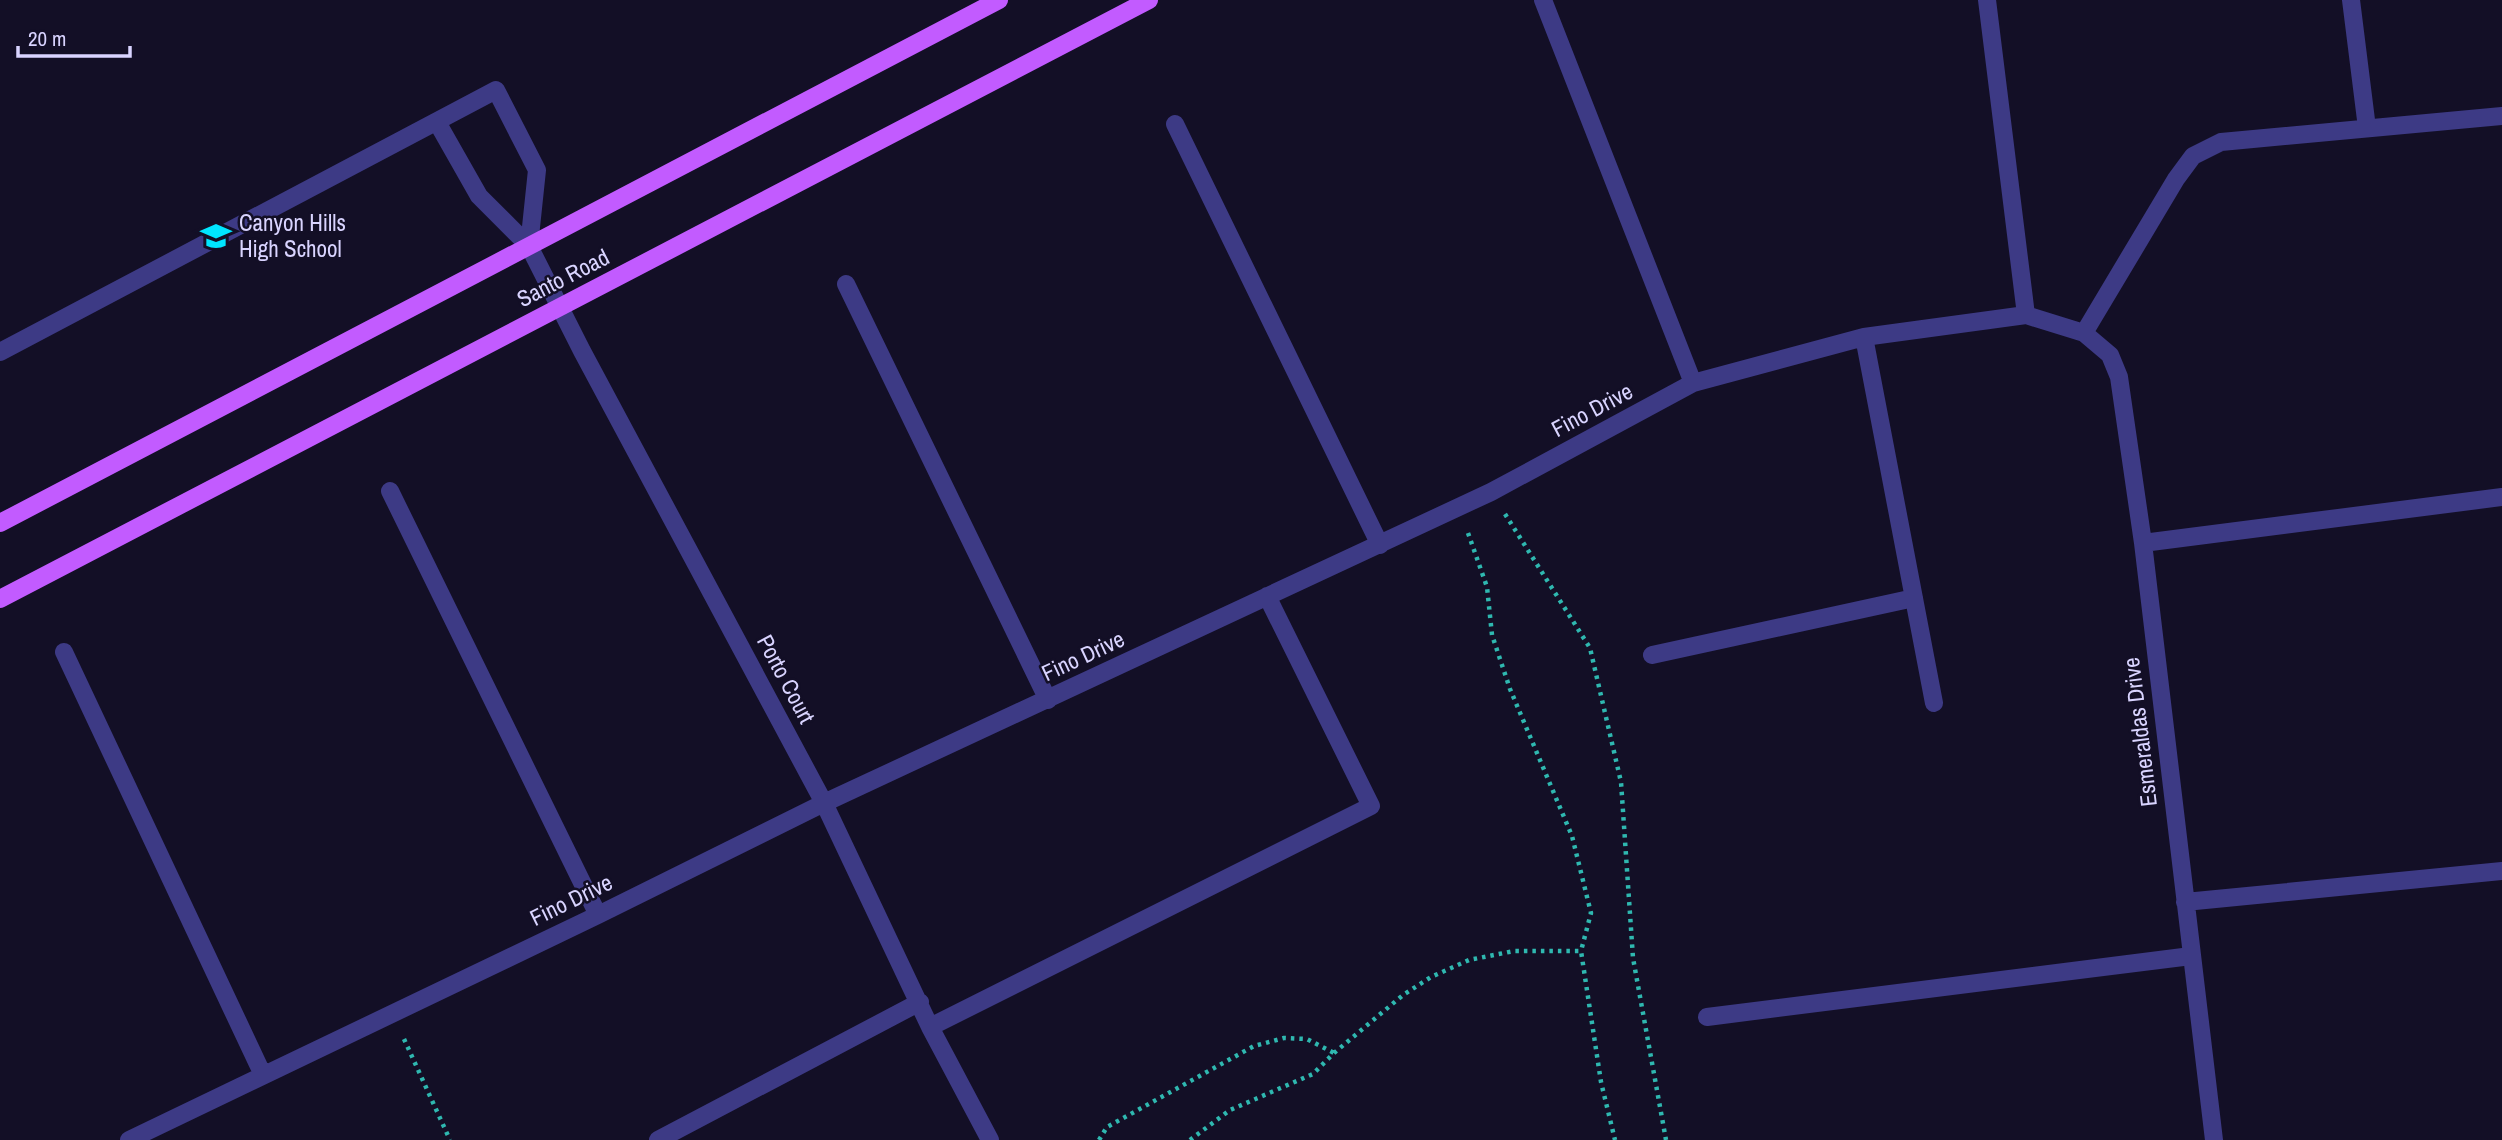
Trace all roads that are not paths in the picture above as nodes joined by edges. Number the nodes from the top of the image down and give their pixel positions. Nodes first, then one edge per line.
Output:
1 (999, 0) edge
2 (1149, 0) edge
3 (1543, 0) edge
4 (1987, 0) edge
5 (2351, 0) edge
6 (2502, 117) edge
7 (437, 122) junction
8 (1175, 124) dead end
9 (2367, 128) junction
10 (529, 246) junction
11 (846, 284) dead end
12 (559, 308) junction
13 (2026, 315) junction
14 (2084, 333) junction
15 (1864, 337) junction
16 (0, 352) edge
17 (1693, 383) junction
18 (390, 491) dead end
19 (2502, 497) edge
20 (0, 523) edge
21 (2143, 543) junction
22 (1380, 545) junction
23 (1267, 596) junction
24 (1914, 598) junction
25 (0, 599) edge
26 (64, 652) dead end
27 (1652, 655) dead end
28 (1048, 700) junction
29 (1934, 703) dead end
30 (824, 803) junction
31 (2502, 871) edge
32 (2185, 902) junction
33 (598, 915) junction
34 (2191, 956) junction
35 (919, 1002) junction
36 (1707, 1017) dead end
37 (930, 1027) junction
38 (263, 1075) junction
39 (129, 1140) edge
40 (658, 1140) edge
41 (990, 1140) edge
42 (2214, 1140) edge

1 - 10 main road, Santo Road
2 - 12 main road, Santo Road
3 - 17 street
4 - 13 street
5 - 9 street
6 - 9 street
7 - 10 street
7 - 10 street
7 - 16 street
8 - 22 street
9 - 14 street
10 - 12 street, Porto Court
10 - 20 main road, Santo Road
11 - 28 street
12 - 25 main road, Santo Road
12 - 30 street, Porto Court
13 - 14 street, Fino Drive
13 - 15 street, Fino Drive
14 - 21 street, Esmeraldas Drive
15 - 17 street, Fino Drive
15 - 24 street
17 - 22 street, Fino Drive
18 - 33 street
19 - 21 street
21 - 32 street, Esmeraldas Drive
22 - 23 street, Fino Drive
23 - 28 street, Fino Drive
23 - 37 street
24 - 27 street
24 - 29 street
26 - 38 street
28 - 30 street, Fino Drive
30 - 33 street, Fino Drive
30 - 35 street, Porto Court
31 - 32 street
32 - 34 street, Esmeraldas Drive
33 - 38 street, Fino Drive
34 - 36 street
34 - 42 street, Esmeraldas Drive
35 - 37 street, Porto Court
35 - 40 street
37 - 41 street, Porto Court
38 - 39 street, Fino Drive

